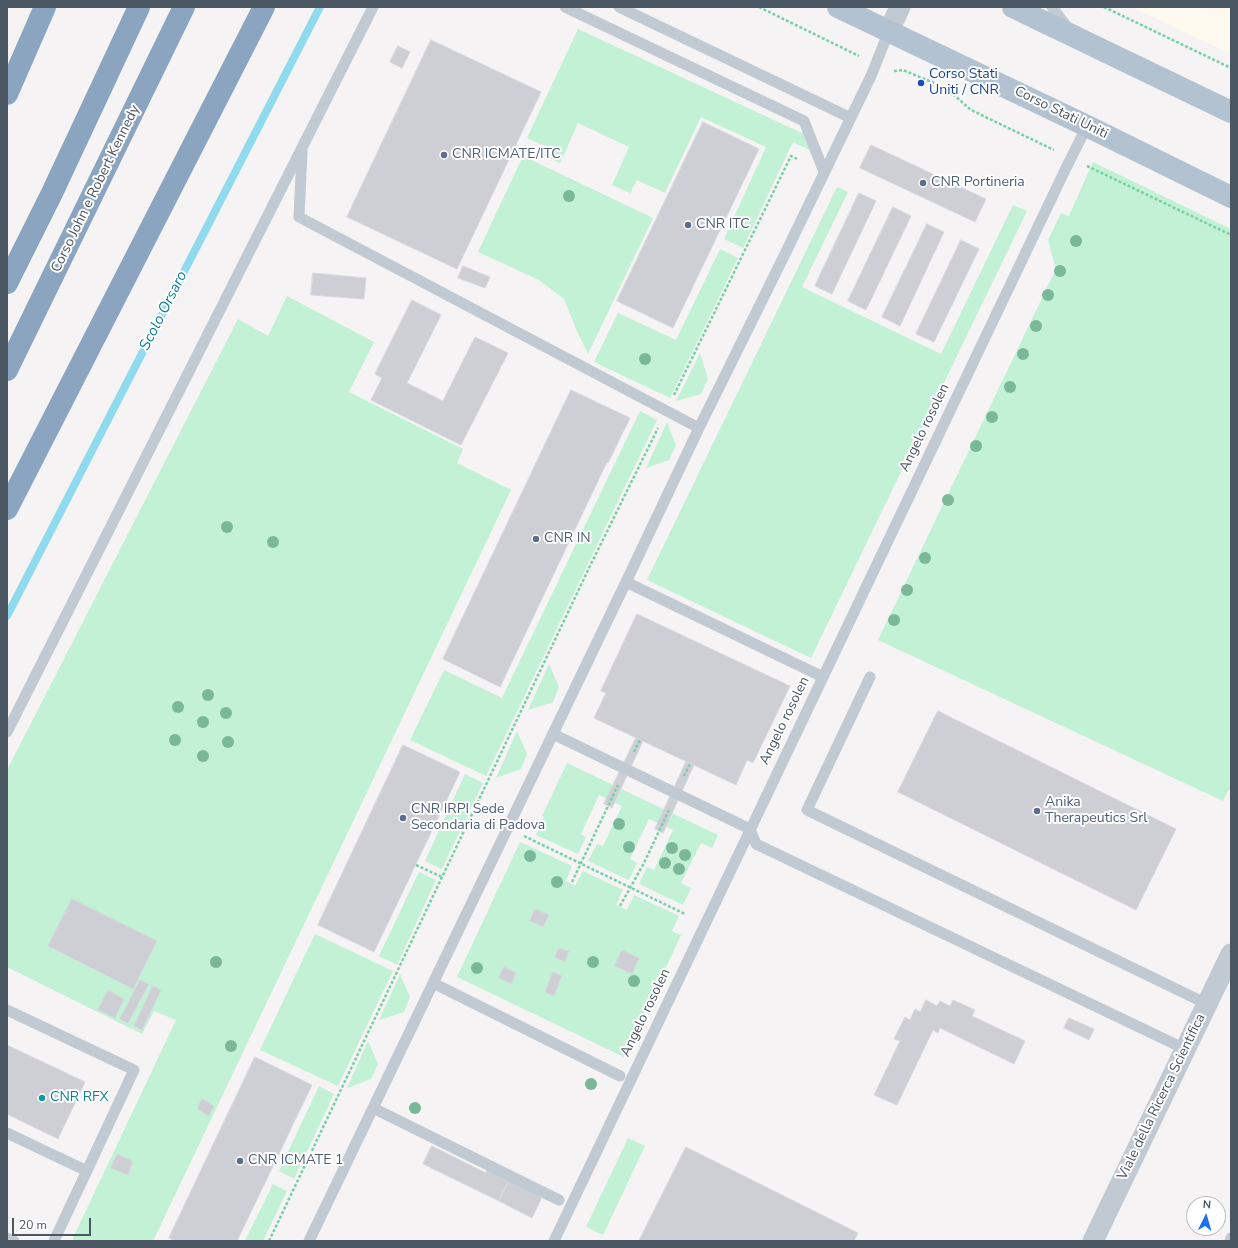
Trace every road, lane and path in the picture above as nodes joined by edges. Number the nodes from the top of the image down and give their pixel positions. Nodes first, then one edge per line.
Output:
1 (45, 7) edge
2 (139, 7) edge
3 (184, 7) edge
4 (264, 7) edge
5 (373, 7) edge
6 (565, 7) edge
7 (619, 7) edge
8 (759, 7) edge
9 (838, 7) edge
10 (900, 7) edge
11 (1013, 7) edge
12 (1052, 7) edge
13 (1104, 7) edge
14 (889, 31) junction
15 (1074, 37) junction
16 (857, 55) dead end
17 (1231, 68) edge
18 (893, 72) dead end
19 (7, 94) edge
20 (1231, 112) edge
21 (851, 118) junction
22 (1088, 126) junction
23 (302, 148) junction
24 (1053, 150) dead end
25 (1086, 165) dead end
26 (824, 172) junction
27 (1231, 197) edge
28 (1231, 235) edge
29 (7, 283) edge
30 (7, 370) edge
31 (666, 411) junction
32 (699, 428) junction
33 (7, 510) edge
34 (626, 582) junction
35 (823, 677) junction
36 (870, 677) dead end
37 (7, 732) edge
38 (553, 734) junction
39 (619, 784) dead end
40 (670, 807) dead end
41 (750, 829) junction
42 (523, 836) dead end
43 (581, 864) junction
44 (416, 865) dead end
45 (442, 877) junction
46 (572, 882) dead end
47 (630, 888) junction
48 (620, 906) dead end
49 (685, 914) dead end
50 (1231, 955) edge
51 (433, 983) junction
52 (1207, 1004) junction
53 (7, 1010) edge
54 (1185, 1049) junction
55 (620, 1076) dead end
56 (373, 1108) junction
57 (7, 1133) edge
58 (87, 1171) junction
59 (559, 1200) dead end
60 (7, 1238) edge
61 (1231, 1238) edge
62 (14, 1241) edge
63 (54, 1241) edge
64 (269, 1241) edge
65 (309, 1241) edge
66 (554, 1241) edge
67 (1093, 1241) edge
68 (1230, 1241) edge

1 - 19 highway
2 - 29 highway
3 - 30 highway, Corso John e Robert Kennedy
4 - 33 highway
5 - 23 lane
6 - 26 lane
7 - 21 lane
8 - 16 path
9 - 14 main road, Corso Stati Uniti
10 - 14 street
11 - 15 main road
12 - 15 lane
13 - 17 path
14 - 21 lane
14 - 22 main road, Corso Stati Uniti
15 - 20 main road
18 - 24 path
21 - 26 lane
22 - 27 main road, Corso Stati Uniti
22 - 35 lane, Angelo rosolen
23 - 31 lane
23 - 37 lane
25 - 28 path
26 - 31 path
26 - 32 lane
31 - 32 lane
31 - 45 path
32 - 34 lane
34 - 35 lane
34 - 38 lane
35 - 41 lane, Angelo rosolen
36 - 52 lane
38 - 41 lane
38 - 51 lane
39 - 43 path
40 - 47 path
41 - 54 lane
41 - 66 lane, Angelo rosolen
42 - 43 path
43 - 46 path
43 - 47 path
44 - 45 path
45 - 64 path
47 - 48 path
47 - 49 path
50 - 52 street, Viale della Ricerca Scientifica
51 - 55 lane
51 - 56 lane
52 - 54 street, Viale della Ricerca Scientifica
53 - 58 lane
54 - 67 street, Viale della Ricerca Scientifica
56 - 59 lane
56 - 65 lane
57 - 58 lane
58 - 63 lane
60 - 62 lane
61 - 68 lane

